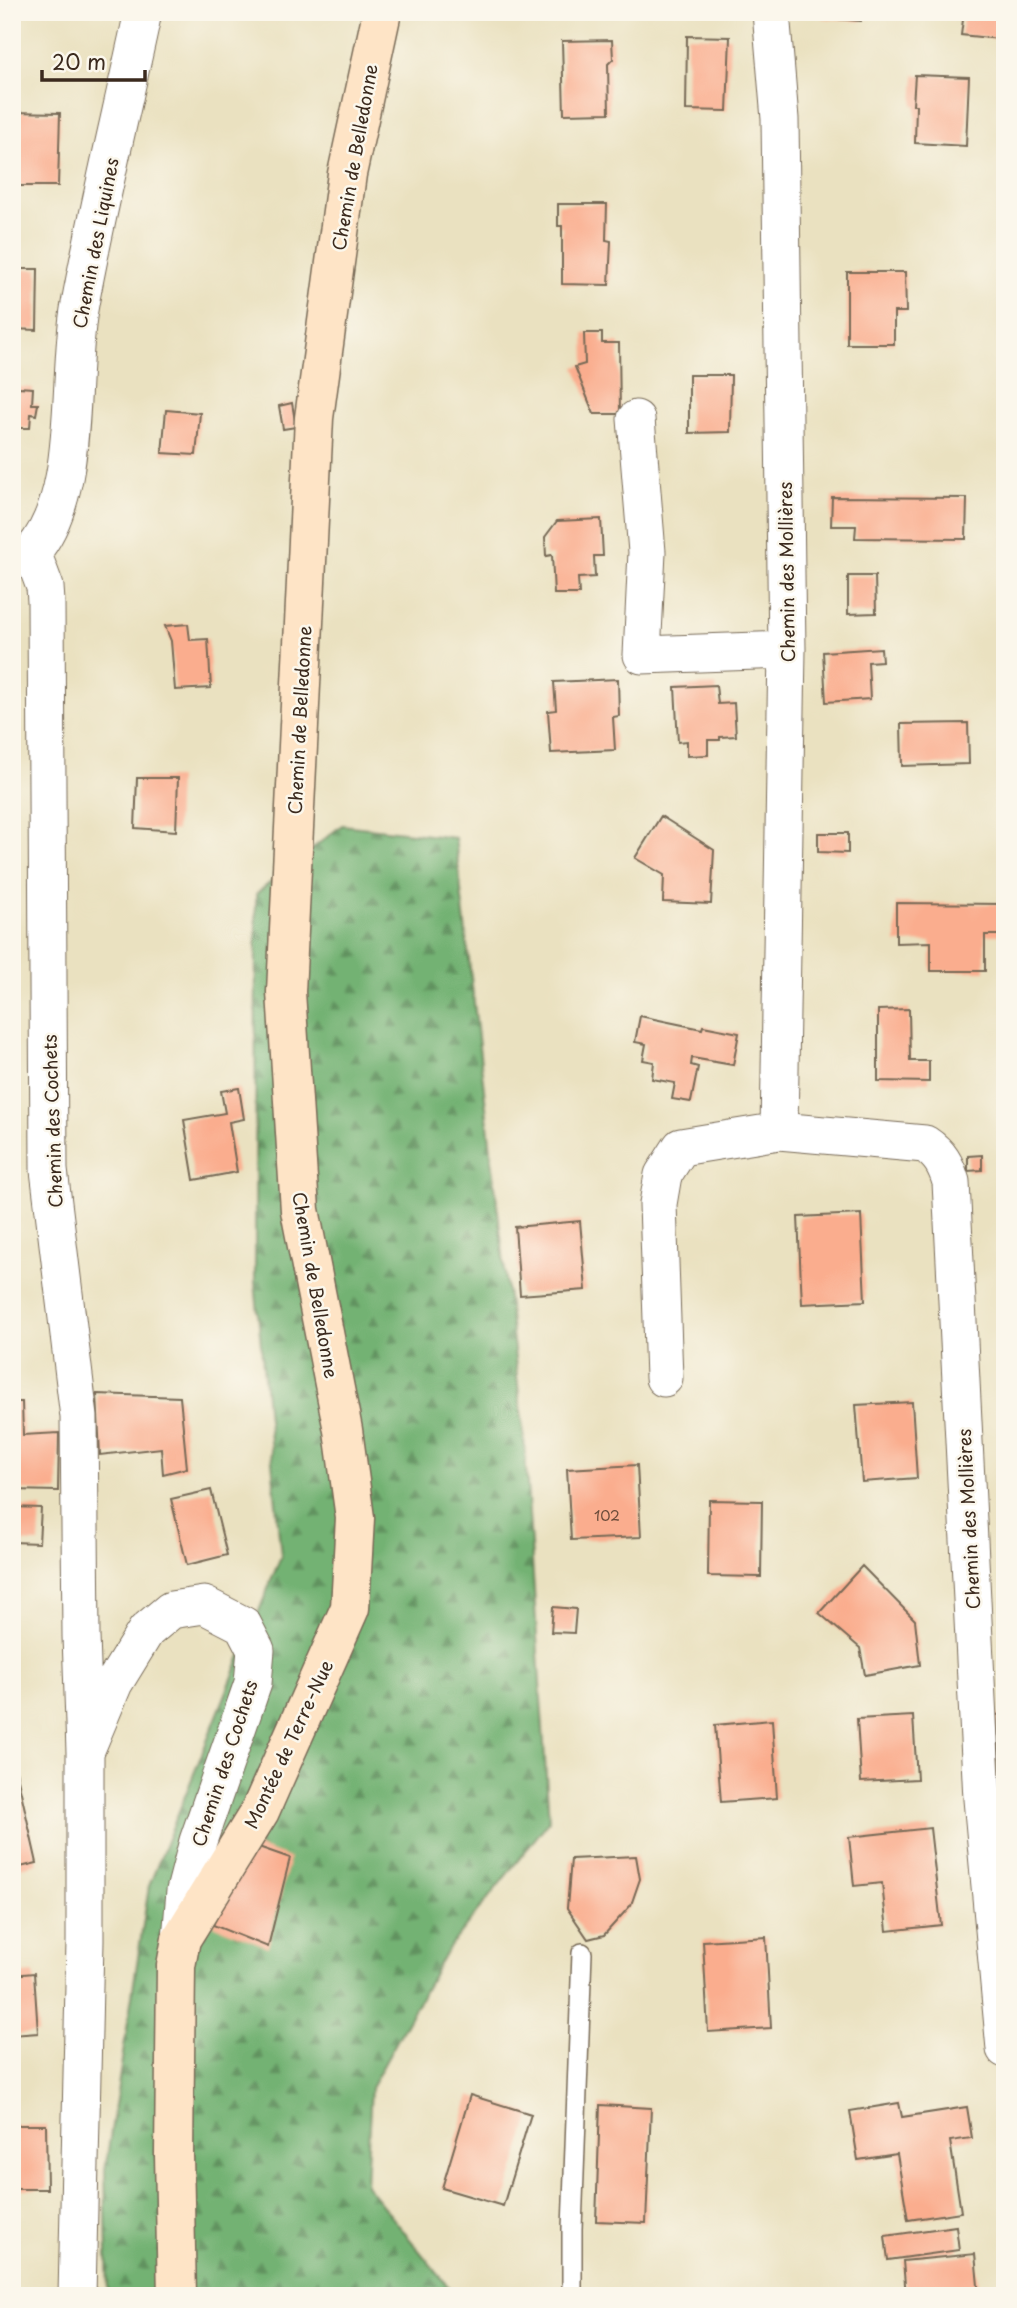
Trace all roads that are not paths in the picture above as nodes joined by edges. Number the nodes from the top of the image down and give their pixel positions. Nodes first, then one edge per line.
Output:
1 (142, 12) edge
2 (382, 12) edge
3 (771, 12) edge
4 (636, 419) dead end
5 (22, 553) edge
6 (787, 650) junction
7 (779, 1131) junction
8 (664, 1378) dead end
9 (343, 1430) joint
10 (85, 1752) junction
11 (181, 1939) junction
12 (582, 1953) dead end
13 (1005, 2049) edge
14 (77, 2296) edge
15 (177, 2296) edge
16 (572, 2296) edge

1 - 5 street, Chemin des Liquines
2 - 9 main road, Chemin de Belledonne
3 - 6 street, Chemin des Mollières
4 - 6 street
5 - 10 street, Chemin des Cochets
6 - 7 street, Chemin des Mollières
7 - 8 street, Chemin des Mollières
7 - 13 street, Chemin des Mollières
9 - 11 main road, Montée de Terre-Nue
10 - 11 street, Chemin des Cochets
10 - 14 street, Chemin des Cochets
11 - 15 main road, Montée de Terre-Nue
12 - 16 lane

